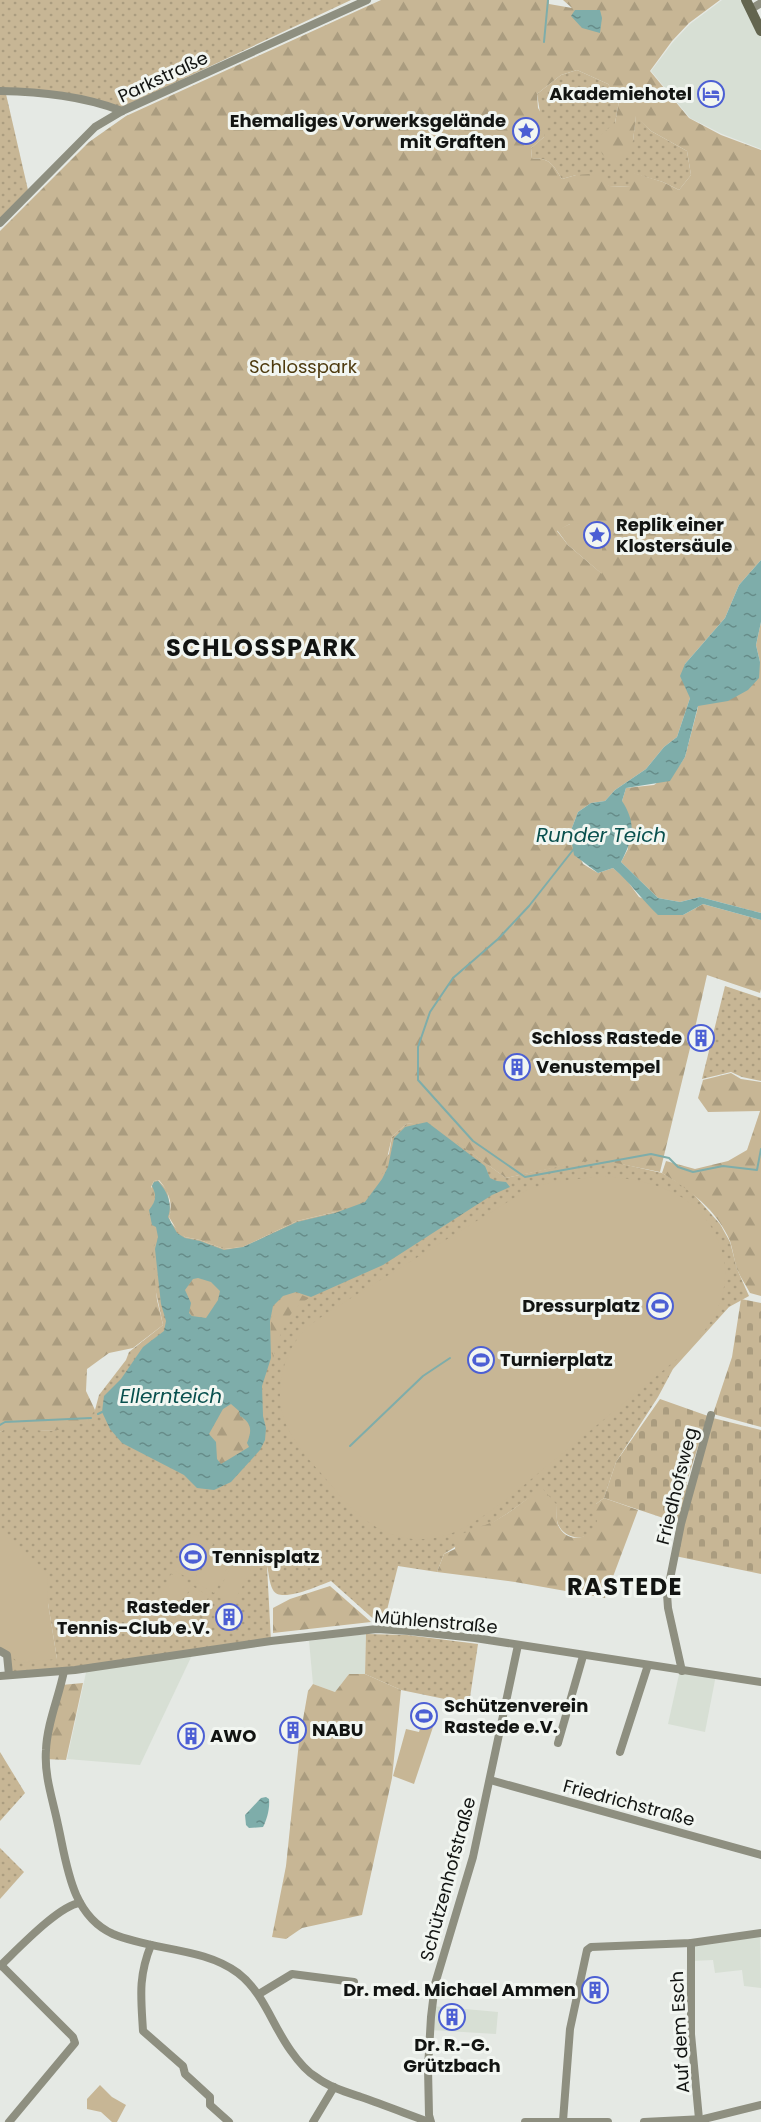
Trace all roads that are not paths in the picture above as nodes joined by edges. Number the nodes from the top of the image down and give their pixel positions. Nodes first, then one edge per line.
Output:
1 (367, 0) edge
2 (753, 4) edge
3 (761, 31) edge
4 (0, 91) edge
5 (122, 111) junction
6 (0, 223) edge
7 (711, 1415) dead end
8 (518, 1645) junction
9 (0, 1651) edge
10 (583, 1656) junction
11 (648, 1665) junction
12 (64, 1671) junction
13 (682, 1671) junction
14 (0, 1676) edge
15 (9, 1676) junction
16 (761, 1682) edge
17 (558, 1743) dead end
18 (620, 1752) dead end
19 (490, 1779) junction
20 (761, 1855) edge
21 (80, 1904) junction
22 (761, 1933) edge
23 (691, 1943) junction
24 (151, 1945) junction
25 (0, 1966) edge
26 (354, 1982) dead end
27 (259, 1994) junction
28 (334, 2087) junction
29 (761, 2104) edge
30 (699, 2119) junction
31 (563, 2121) edge
32 (9, 2122) edge
33 (229, 2122) edge
34 (313, 2122) edge
35 (430, 2122) edge
36 (525, 2122) edge
37 (608, 2122) edge
38 (647, 2122) edge

1 - 5 street, Parkstraße
2 - 3 street
4 - 5 street
5 - 6 street, Parkstraße
7 - 13 street, Friedhofsweg
8 - 10 street, Mühlenstraße
8 - 12 street, Mühlenstraße
8 - 19 street, Schützenhofstraße
9 - 15 street
10 - 11 street, Mühlenstraße
10 - 17 street
11 - 13 street, Mühlenstraße
11 - 18 street
12 - 15 street, Mühlenstraße
12 - 21 street
13 - 16 street, Mühlenstraße
14 - 15 street, Mühlenstraße
19 - 20 street, Friedrichstraße
19 - 35 street, Schützenhofstraße
21 - 24 street
21 - 25 street
22 - 23 street
23 - 30 street, Auf dem Esch
23 - 31 street
24 - 27 street
24 - 33 street
25 - 32 street
26 - 27 street
27 - 28 street
28 - 34 street
28 - 35 street
29 - 30 street
30 - 38 street
31 - 36 street
31 - 37 street

